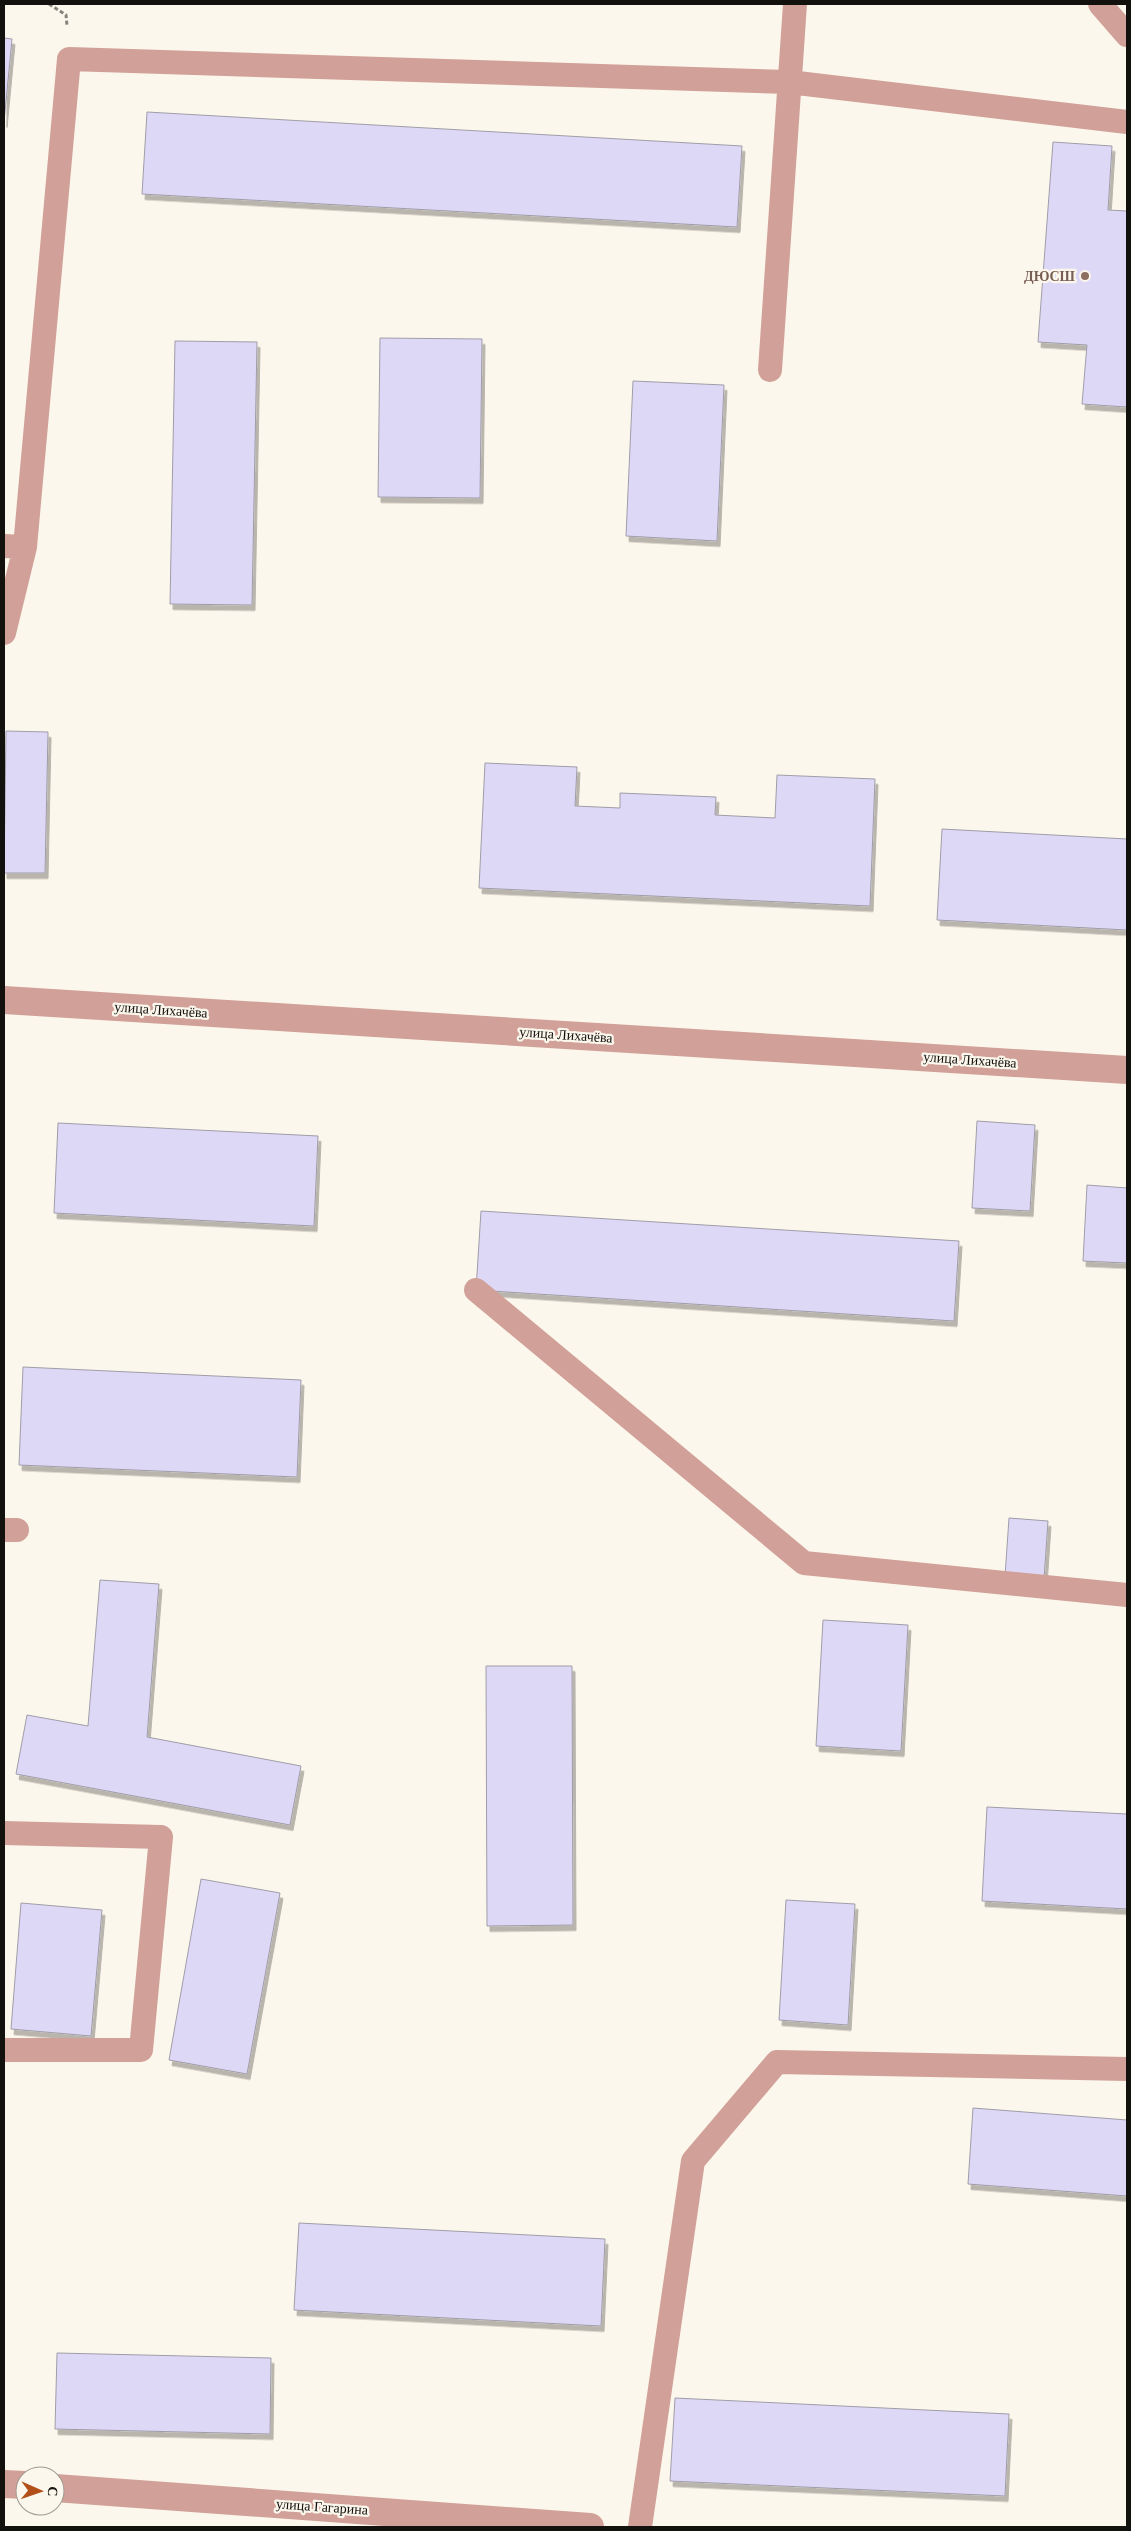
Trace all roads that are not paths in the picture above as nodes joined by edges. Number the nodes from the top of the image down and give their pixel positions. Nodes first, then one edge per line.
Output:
1 (795, 4) edge
2 (1100, 4) edge
3 (1127, 35) edge
4 (789, 82) junction
5 (1127, 122) edge
6 (770, 370) dead end
7 (15, 547) edge
8 (4, 633) edge
9 (4, 1000) edge
10 (1127, 1070) edge
11 (476, 1290) dead end
12 (1127, 1595) edge
13 (4, 1833) edge
14 (4, 2050) edge
15 (1127, 2069) edge
16 (65, 2489) edge
17 (590, 2527) edge
18 (640, 2527) edge

1 - 4 lane
2 - 3 lane
4 - 5 lane
4 - 6 lane
4 - 7 lane
7 - 8 lane
9 - 10 street, улица Лихачёва
11 - 12 lane
13 - 14 lane
15 - 18 lane
16 - 17 street, улица Гагарина

